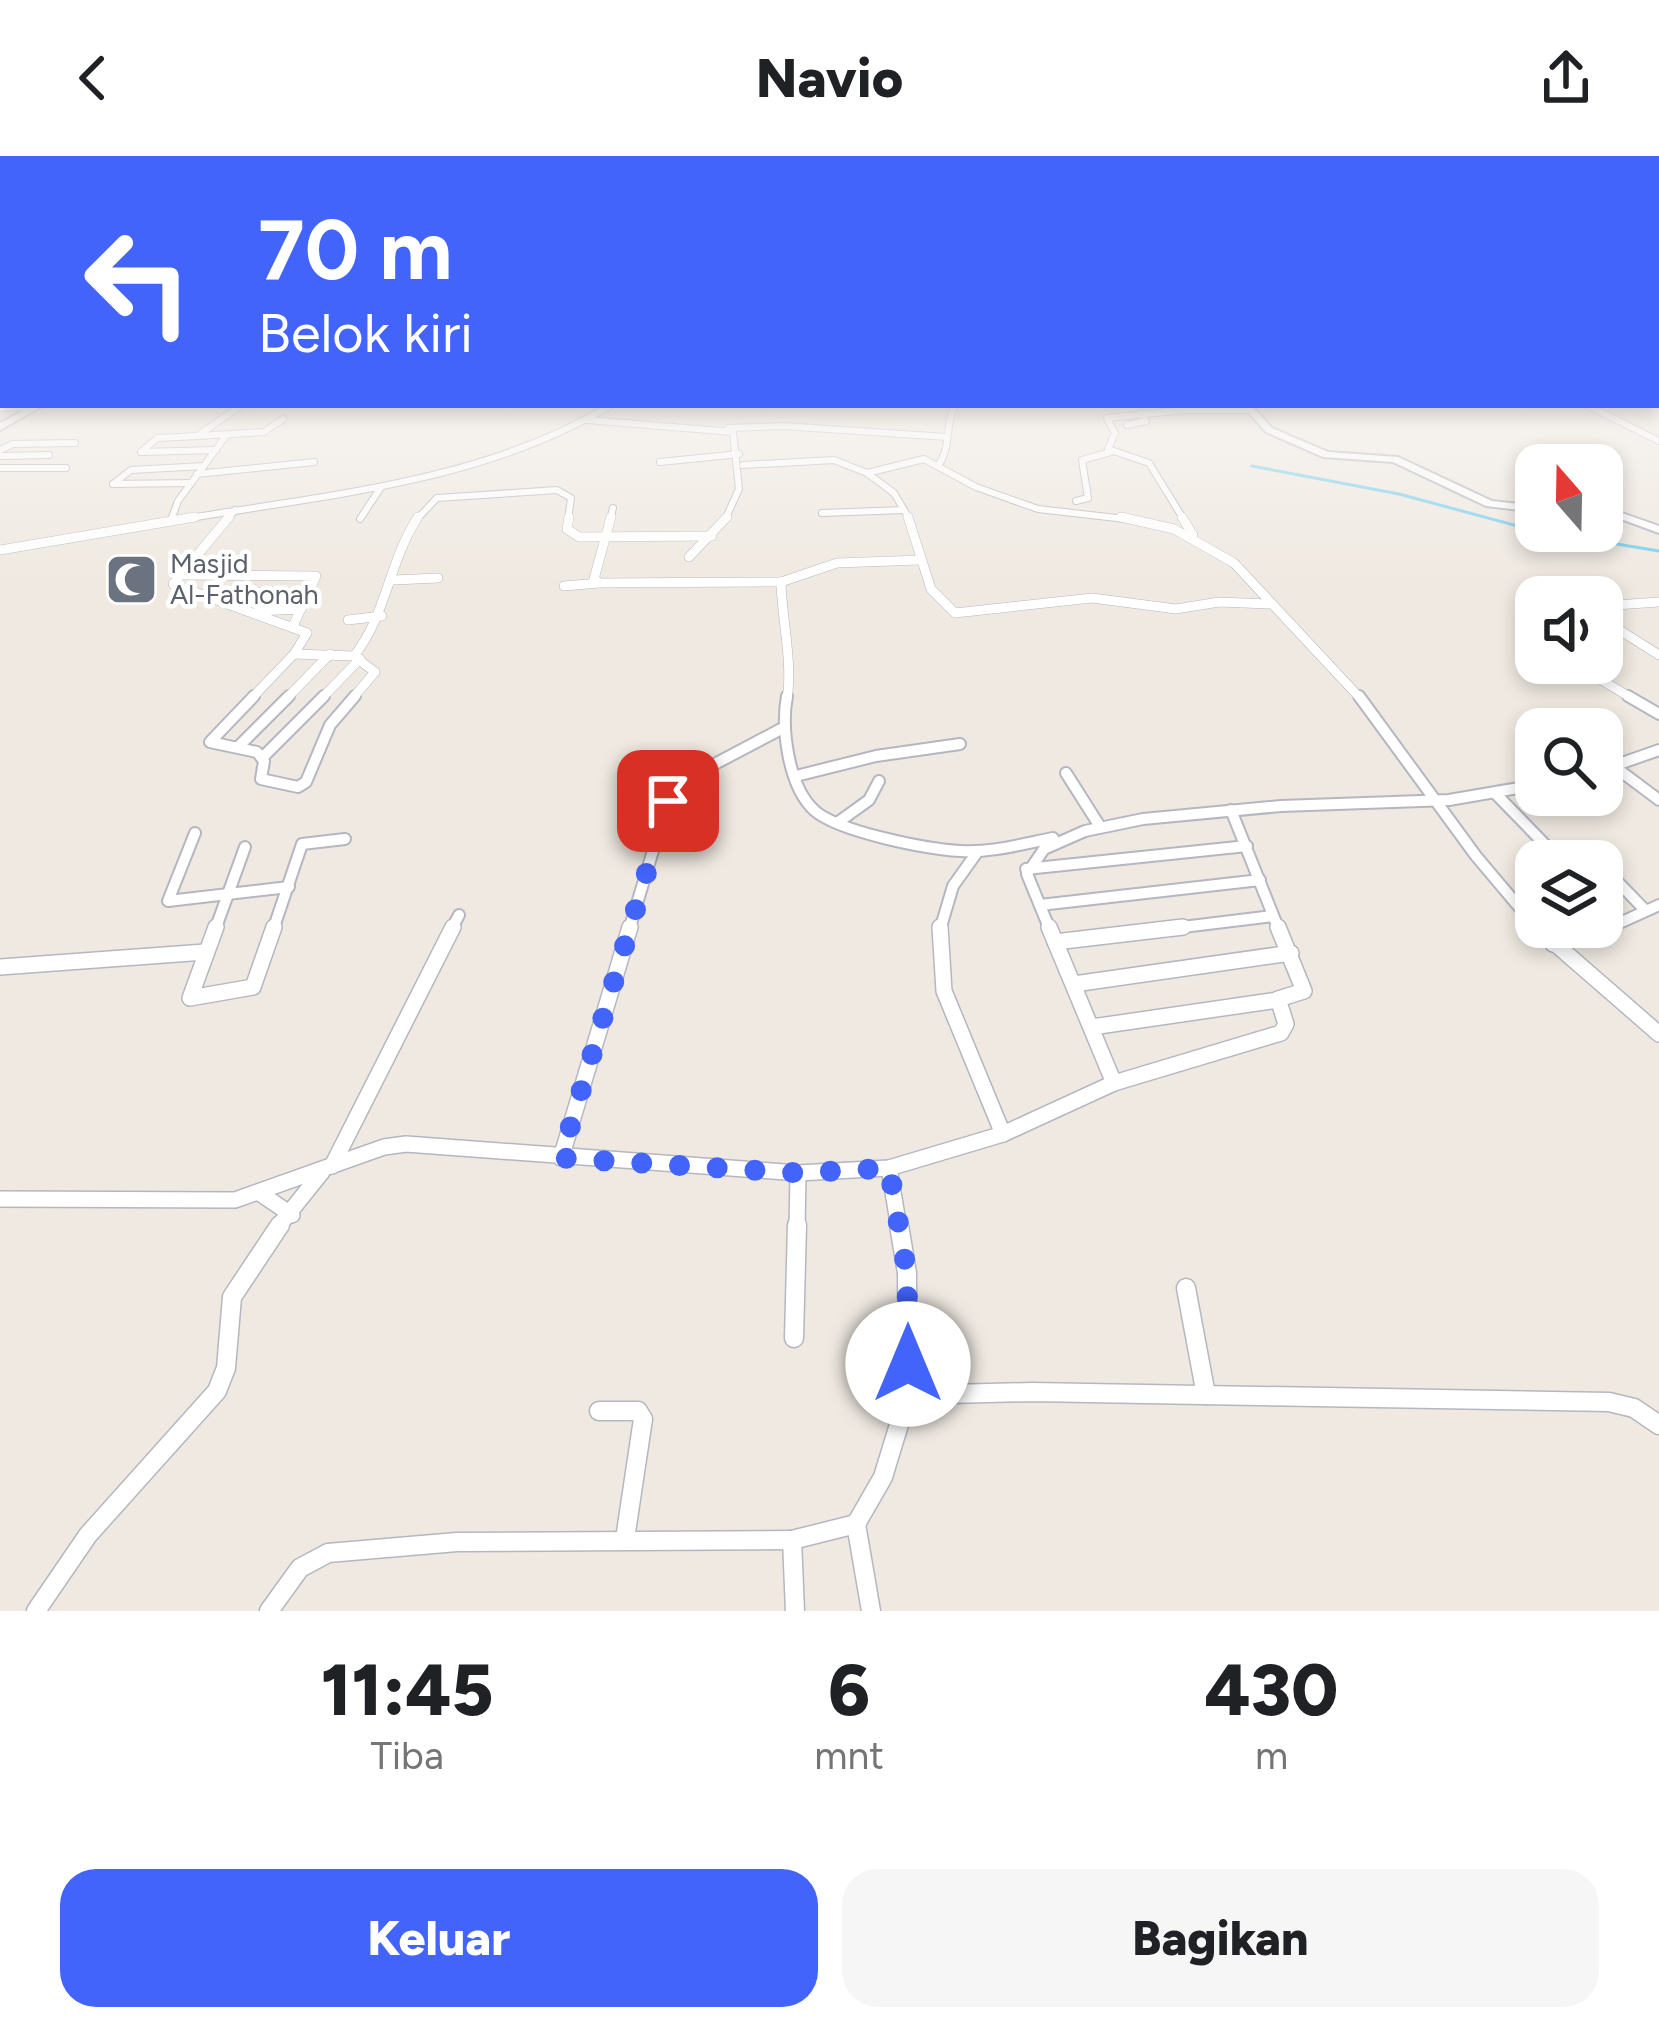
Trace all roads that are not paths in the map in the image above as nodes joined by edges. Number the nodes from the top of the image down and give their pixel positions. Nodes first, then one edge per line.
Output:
1 (146, 448) edge
2 (529, 448) edge
3 (737, 448) edge
4 (947, 448) edge
5 (1107, 448) edge
6 (1311, 448) edge
7 (216, 450) joint
8 (1111, 452) junction
9 (0, 453) edge
10 (739, 454) junction
11 (49, 455) dead end
12 (497, 460) junction
13 (1145, 460) junction
14 (1163, 461) dead end
15 (314, 462) dead end
16 (661, 462) dead end
17 (742, 465) junction
18 (938, 466) junction
19 (66, 468) dead end
20 (0, 469) edge
21 (200, 470) junction
22 (867, 473) junction
23 (190, 483) junction
24 (381, 487) junction
25 (497, 491) junction
26 (1076, 501) dead end
27 (1515, 507) edge
28 (613, 508) dead end
29 (235, 510) junction
30 (904, 510) junction
31 (822, 513) dead end
32 (1623, 517) edge
33 (361, 518) dead end
34 (171, 521) junction
35 (1659, 530) edge
36 (712, 536) junction
37 (1194, 536) junction
38 (602, 540) junction
39 (0, 550) edge
40 (689, 557) dead end
41 (920, 560) junction
42 (177, 575) junction
43 (438, 578) dead end
44 (394, 580) junction
45 (781, 582) junction
46 (600, 583) junction
47 (564, 586) dead end
48 (310, 592) junction
49 (200, 593) junction
50 (1659, 602) edge
51 (1269, 604) junction
52 (1623, 605) edge
53 (301, 609) junction
54 (250, 611) junction
55 (382, 616) junction
56 (348, 620) dead end
57 (293, 626) junction
58 (1623, 632) edge
59 (294, 654) junction
60 (331, 654) junction
61 (1659, 655) edge
62 (357, 658) junction
63 (1609, 684) edge
64 (1659, 713) edge
65 (781, 729) junction
66 (960, 744) dead end
67 (238, 746) junction
68 (1659, 750) edge
69 (263, 757) junction
70 (1623, 763) edge
71 (1066, 772) dead end
72 (796, 776) junction
73 (1623, 777) edge
74 (879, 781) dead end
75 (1515, 789) edge
76 (1495, 793) junction
77 (1659, 800) edge
78 (1438, 801) junction
79 (1231, 810) junction
80 (837, 823) junction
81 (1099, 825) junction
82 (1074, 832) junction
83 (194, 833) dead end
84 (345, 839) dead end
85 (1541, 840) edge
86 (1247, 846) junction
87 (245, 848) dead end
88 (978, 851) junction
89 (1026, 869) junction
90 (1260, 880) junction
91 (289, 887) junction
92 (1623, 888) edge
93 (227, 895) junction
94 (1515, 902) edge
95 (1040, 905) junction
96 (1659, 905) edge
97 (1644, 910) junction
98 (459, 915) dead end
99 (1273, 916) junction
100 (1623, 925) edge
101 (1055, 942) junction
102 (1558, 948) edge
103 (205, 952) junction
104 (1291, 953) junction
105 (0, 967) edge
106 (1074, 984) junction
107 (1278, 1000) junction
108 (1092, 1027) junction
109 (1659, 1034) edge
110 (1114, 1083) junction
111 (1003, 1134) junction
112 (561, 1158) junction
113 (889, 1168) junction
114 (327, 1169) junction
115 (799, 1173) junction
116 (261, 1194) junction
117 (0, 1199) edge
118 (292, 1215) junction
119 (1186, 1288) dead end
120 (794, 1338) dead end
121 (908, 1395) junction
122 (1206, 1395) junction
123 (598, 1411) dead end
124 (1659, 1425) edge
125 (856, 1524) junction
126 (625, 1539) junction
127 (792, 1540) junction
128 (36, 1611) edge
129 (268, 1611) edge
130 (795, 1611) edge
131 (871, 1611) edge

1 - 7 street
2 - 12 street
3 - 10 street
4 - 18 street
5 - 8 street
6 - 27 street
7 - 21 street
8 - 13 street
8 - 26 street
9 - 11 street
10 - 16 street
10 - 17 street
12 - 24 street
12 - 25 street
13 - 14 street
13 - 37 street
15 - 21 street
17 - 22 street
17 - 36 street
18 - 22 street
18 - 37 street
19 - 20 street
21 - 23 street
21 - 23 street
22 - 30 street
23 - 34 street
24 - 29 street
24 - 33 street
25 - 38 street
25 - 44 street
28 - 38 street
29 - 34 street
29 - 42 street
30 - 31 street
30 - 41 street
32 - 35 street
34 - 39 street
36 - 38 street
36 - 40 street
37 - 51 street
38 - 46 street
41 - 45 street
41 - 51 street
42 - 48 street
42 - 49 street
43 - 44 street
44 - 55 street
45 - 46 street
45 - 65 street
46 - 47 street
48 - 49 street
48 - 53 street
49 - 54 street
50 - 52 street
51 - 78 street
53 - 54 street
53 - 57 street
54 - 57 street
55 - 56 street
55 - 62 street
57 - 59 street
58 - 61 street
59 - 60 street
59 - 67 street
60 - 62 street
60 - 67 street
62 - 69 street
62 - 69 street
63 - 64 street
65 - 72 street
65 - 112 street
66 - 72 street
67 - 69 street
68 - 70 street
71 - 81 street
72 - 80 street
73 - 77 street
74 - 80 street
75 - 76 street
76 - 78 street
76 - 85 street
78 - 79 street
78 - 94 street
79 - 81 street
79 - 86 street
80 - 88 street
81 - 82 street
82 - 88 street
82 - 89 street
83 - 93 street
84 - 91 street
86 - 89 street
86 - 90 street
87 - 93 street
88 - 111 street
89 - 95 street
90 - 95 street
90 - 99 street
91 - 93 street
91 - 103 street
92 - 97 street
93 - 103 street
95 - 101 street
96 - 97 street
97 - 100 street
98 - 114 street
99 - 101 street
99 - 104 street
101 - 106 street
102 - 109 street
103 - 105 street
104 - 106 street
104 - 107 street
106 - 108 street
107 - 108 street
107 - 110 street
108 - 110 street
110 - 111 street
111 - 113 street
112 - 114 street
112 - 115 street
113 - 115 street
113 - 121 street
114 - 116 street
114 - 118 street
115 - 120 street
116 - 117 street
116 - 118 street
118 - 128 street
119 - 122 street
121 - 122 street
121 - 125 street
122 - 124 street
123 - 126 street
125 - 127 street
125 - 131 street
126 - 127 street
126 - 129 street
127 - 130 street

